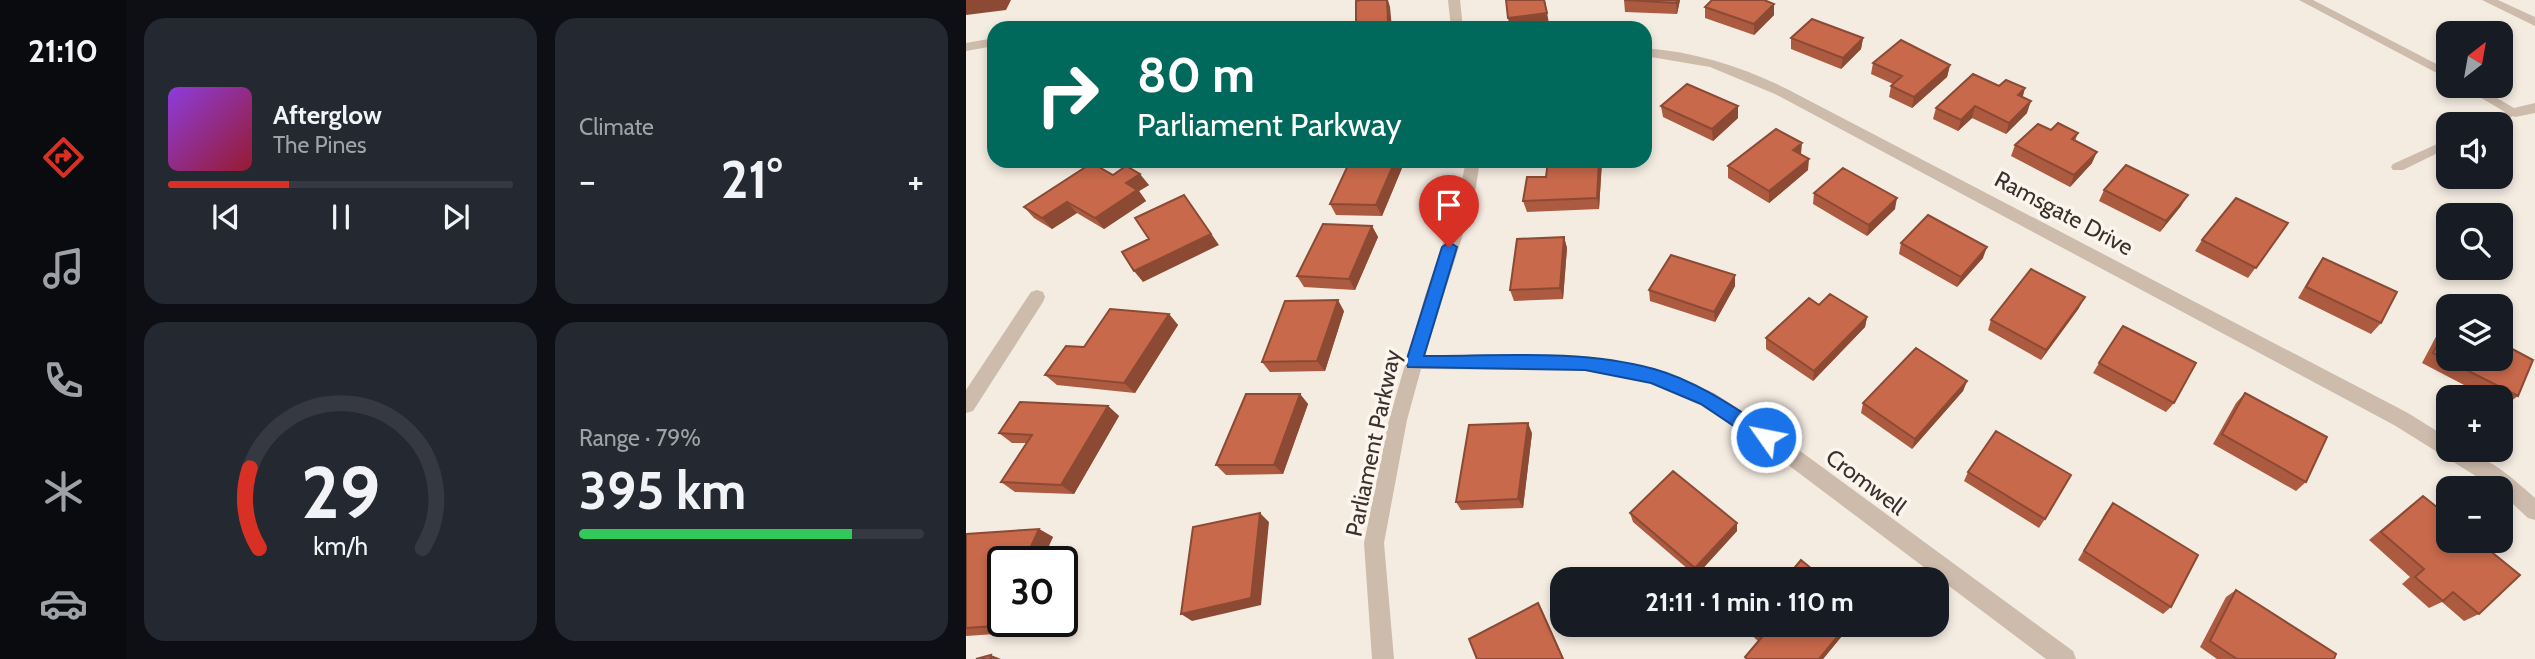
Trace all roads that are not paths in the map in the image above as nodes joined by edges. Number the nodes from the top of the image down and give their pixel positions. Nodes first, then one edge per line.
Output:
1 (1454, 0) edge
2 (2305, 0) edge
3 (2487, 0) edge
4 (1457, 21) edge
5 (2535, 22) edge
6 (987, 44) edge
7 (966, 47) edge
8 (1652, 53) edge
9 (2436, 69) edge
10 (2489, 98) edge
11 (2535, 108) edge
12 (2515, 112) joint
13 (2436, 149) edge
14 (2398, 167) dead end
15 (1472, 168) edge
16 (1037, 298) dead end
17 (1414, 362) junction
18 (966, 405) edge
19 (2436, 440) edge
20 (2471, 462) edge
21 (2535, 511) edge
22 (1383, 659) edge
23 (2065, 659) edge

1 - 4 street
2 - 9 lane
3 - 5 street
6 - 7 street
8 - 19 street, Ramsgate Drive
10 - 12 lane
11 - 12 street
13 - 14 lane
15 - 17 street, Parliament Parkway
16 - 18 street
17 - 22 street, Parliament Parkway
17 - 23 street, Cromwell
20 - 21 street, Ramsgate Drive

